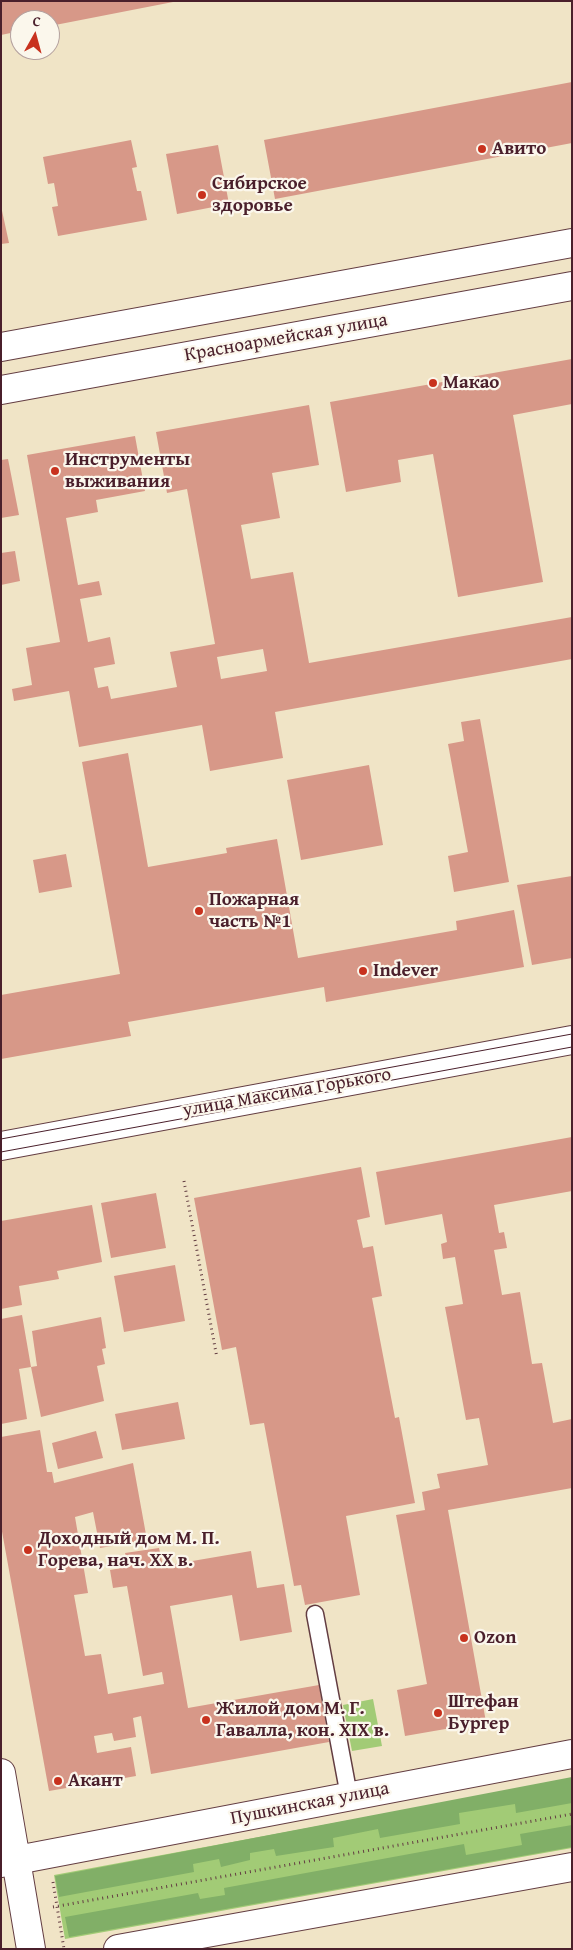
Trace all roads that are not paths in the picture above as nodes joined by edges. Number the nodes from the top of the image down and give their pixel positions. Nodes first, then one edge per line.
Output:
1 (572, 244) edge
2 (572, 286) edge
3 (1, 347) edge
4 (1, 390) edge
5 (572, 1040) edge
6 (1, 1146) edge
7 (315, 1614) dead end
8 (572, 1754) edge
9 (1, 1773) edge
10 (349, 1796) junction
11 (9, 1861) edge
12 (572, 1867) edge
13 (31, 1949) edge
14 (118, 1949) edge

1 - 3 main road
2 - 4 main road, Красноармейская улица
5 - 6 main road, улица Максима Горького
7 - 10 lane
8 - 10 main road, Пушкинская улица
9 - 11 main road
10 - 11 main road, Пушкинская улица
11 - 13 main road
12 - 14 main road

